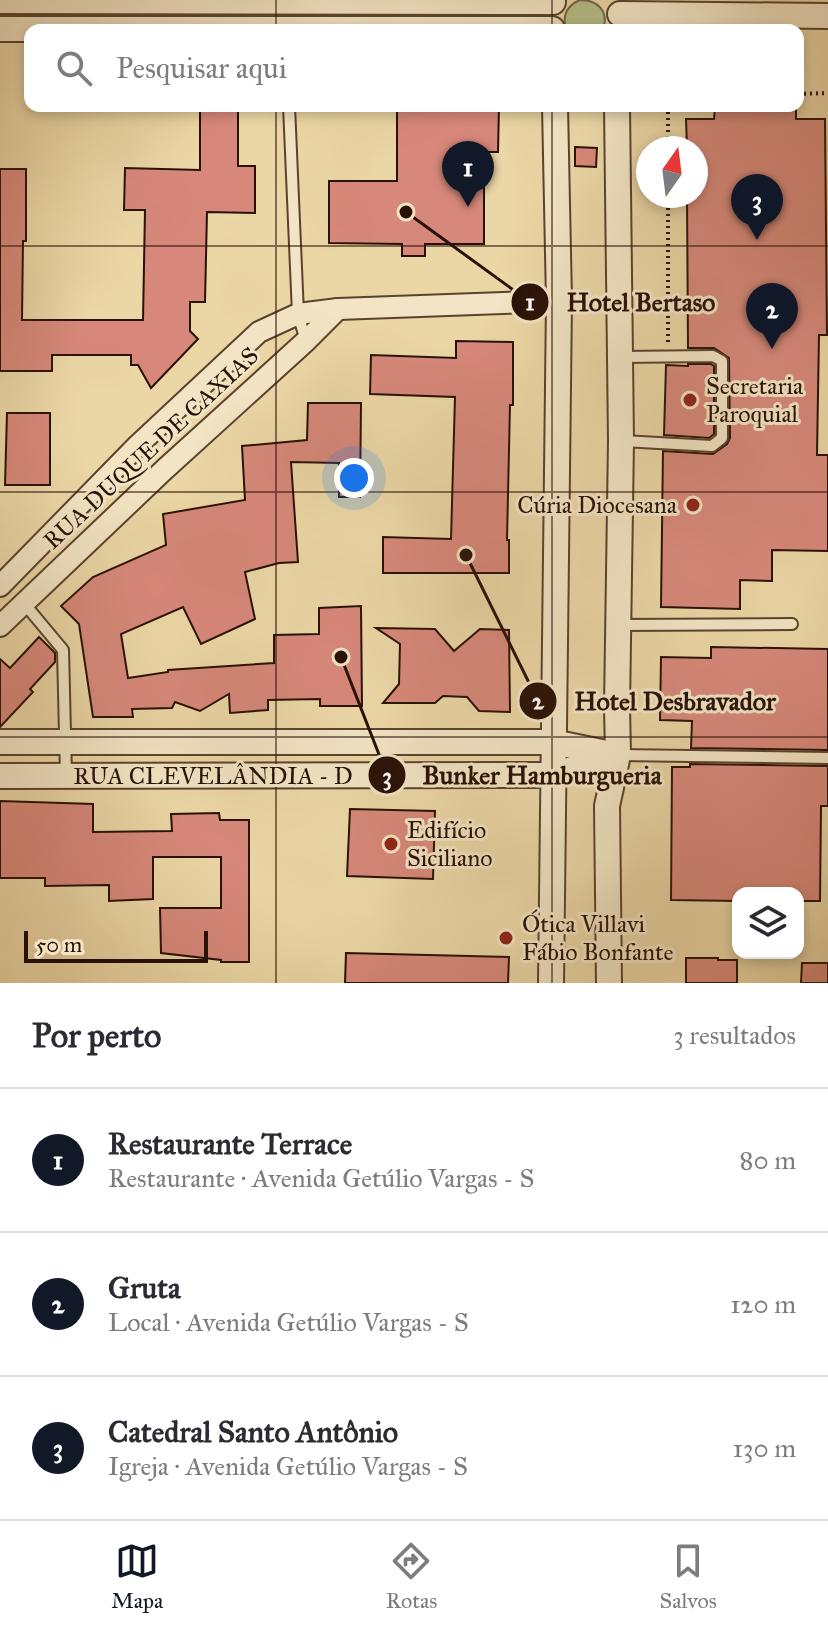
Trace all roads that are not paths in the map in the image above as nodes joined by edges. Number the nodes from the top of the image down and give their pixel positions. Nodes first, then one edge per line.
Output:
1 (0, 1) edge
2 (284, 1) edge
3 (553, 1) edge
4 (617, 9) edge
5 (828, 16) edge
6 (285, 24) edge
7 (552, 24) edge
8 (0, 29) edge
9 (24, 29) edge
10 (289, 112) edge
11 (555, 112) edge
12 (617, 112) edge
13 (559, 301) junction
14 (338, 309) junction
15 (298, 314) junction
16 (306, 341) junction
17 (620, 357) junction
18 (621, 441) junction
19 (0, 586) edge
20 (23, 602) junction
21 (792, 624) dead end
22 (619, 625) junction
23 (0, 626) edge
24 (0, 742) edge
25 (66, 742) junction
26 (553, 742) junction
27 (618, 755) junction
28 (828, 758) edge
29 (553, 775) junction
30 (0, 776) edge
31 (66, 776) junction
32 (551, 983) edge
33 (609, 983) edge

1 - 2 street
2 - 3 street
2 - 6 lane
3 - 7 street
4 - 5 street
8 - 9 street
10 - 15 lane
11 - 13 street
12 - 17 street
13 - 14 street, RUA DUQUE DE CAXIAS
13 - 26 street
14 - 15 street, RUA DUQUE DE CAXIAS
14 - 16 street, RUA DUQUE DE CAXIAS
15 - 16 lane
15 - 19 street, RUA DUQUE DE CAXIAS
16 - 20 street, RUA DUQUE DE CAXIAS
17 - 18 street
17 - 18 lane
18 - 22 street
20 - 23 street, RUA DUQUE DE CAXIAS
20 - 25 lane
21 - 22 lane
22 - 27 street
24 - 25 street, RUA CLEVELÂNDIA - D
25 - 26 street, RUA CLEVELÂNDIA - D
25 - 31 lane
26 - 27 street, RUA CLEVELÂNDIA - D
26 - 29 street
27 - 28 lane
27 - 29 street, RUA CLEVELÂNDIA - D
27 - 33 street
29 - 31 street, RUA CLEVELÂNDIA - D
29 - 32 street
30 - 31 street, RUA CLEVELÂNDIA - D

